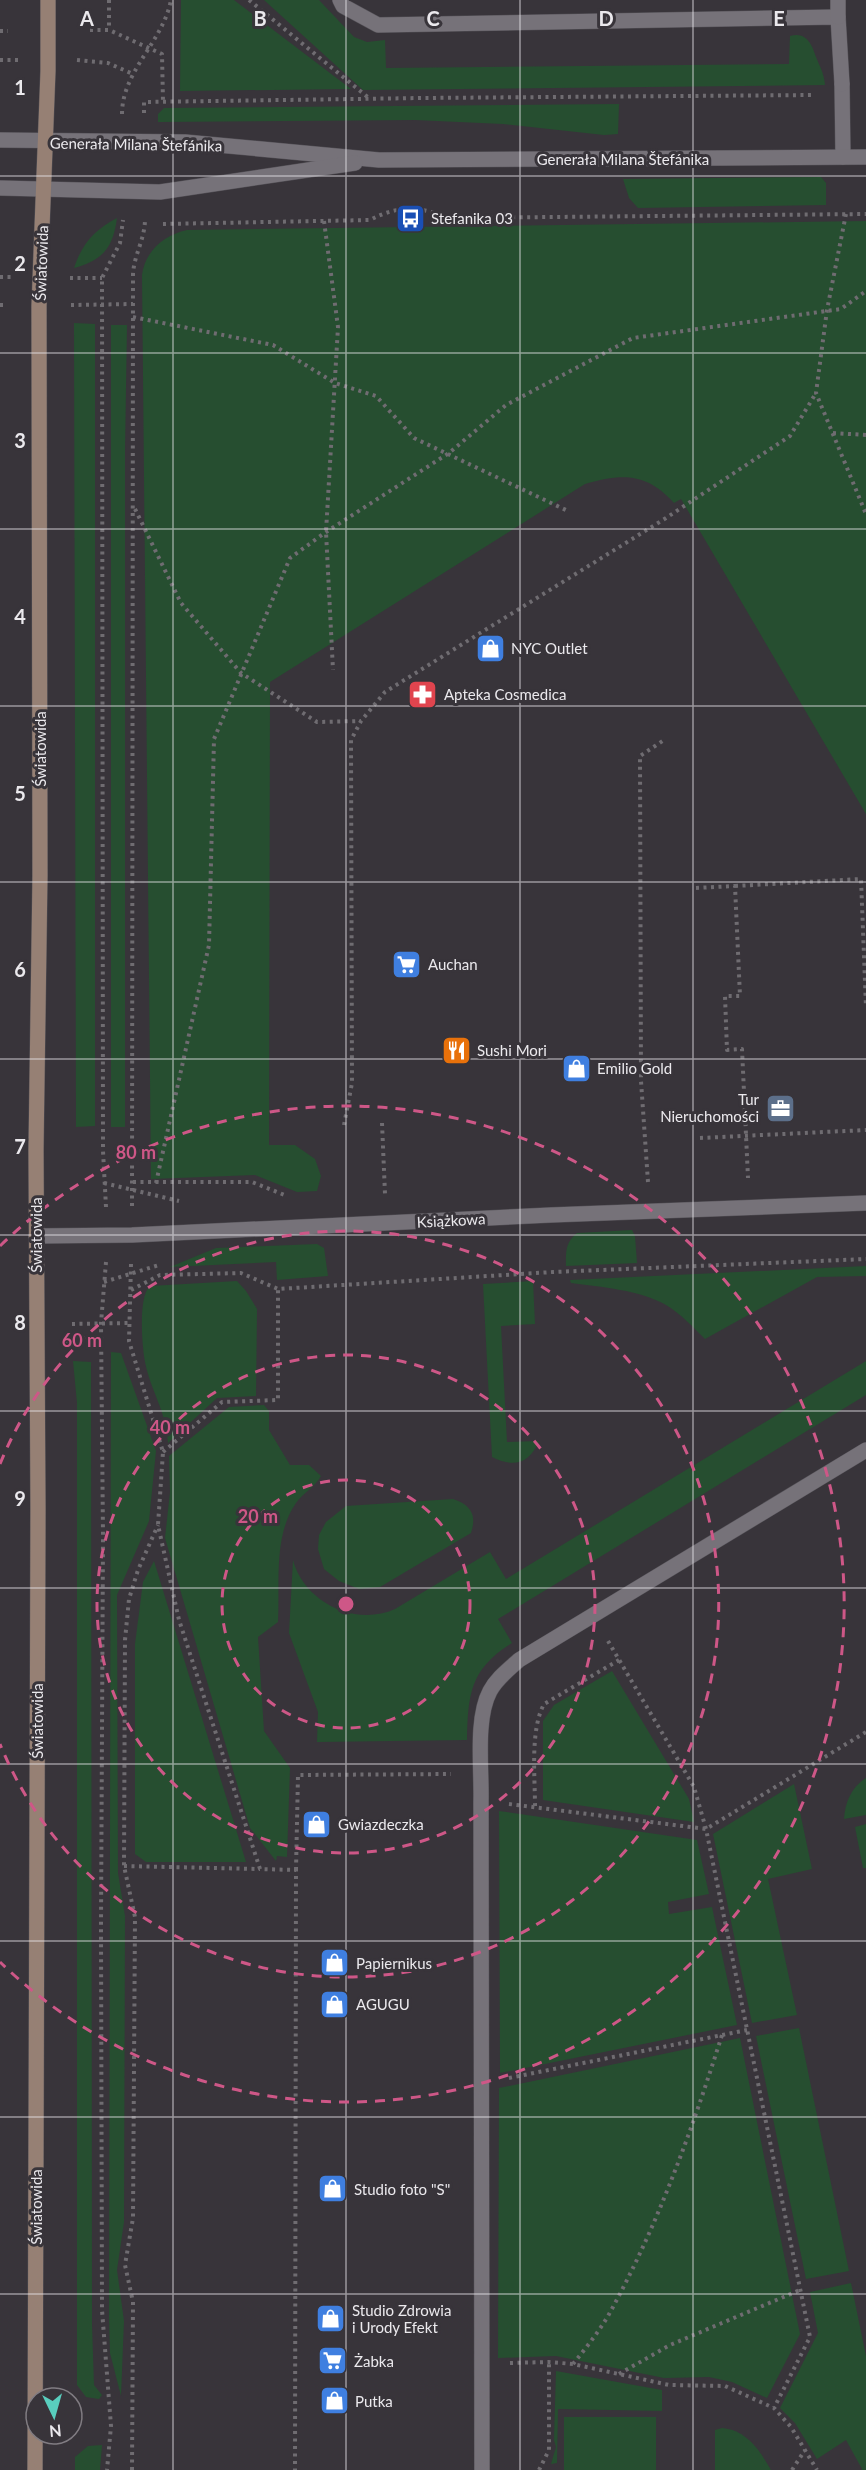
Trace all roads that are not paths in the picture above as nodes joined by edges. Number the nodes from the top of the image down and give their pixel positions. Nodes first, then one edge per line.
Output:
1 (48, 0) edge
2 (340, 0) edge
3 (838, 0) edge
4 (838, 17) junction
5 (0, 140) edge
6 (45, 142) junction
7 (866, 157) edge
8 (843, 158) junction
9 (379, 160) junction
10 (0, 188) edge
11 (43, 190) junction
12 (866, 1203) edge
13 (36, 1236) junction
14 (866, 1450) edge
15 (35, 2470) edge
16 (482, 2470) edge

1 - 6 street, Światowida
2 - 4 street
3 - 4 street
4 - 8 street
5 - 6 street, Generała Milana Štefánika
6 - 9 street, Generała Milana Štefánika
6 - 11 street, Światowida
7 - 8 street, Generała Milana Štefánika
8 - 9 street, Generała Milana Štefánika
9 - 11 street, Generała Milana Štefánika
10 - 11 street, Generała Milana Štefánika
11 - 13 street, Światowida
12 - 13 street, Książkowa
13 - 15 street, Światowida
14 - 16 street

